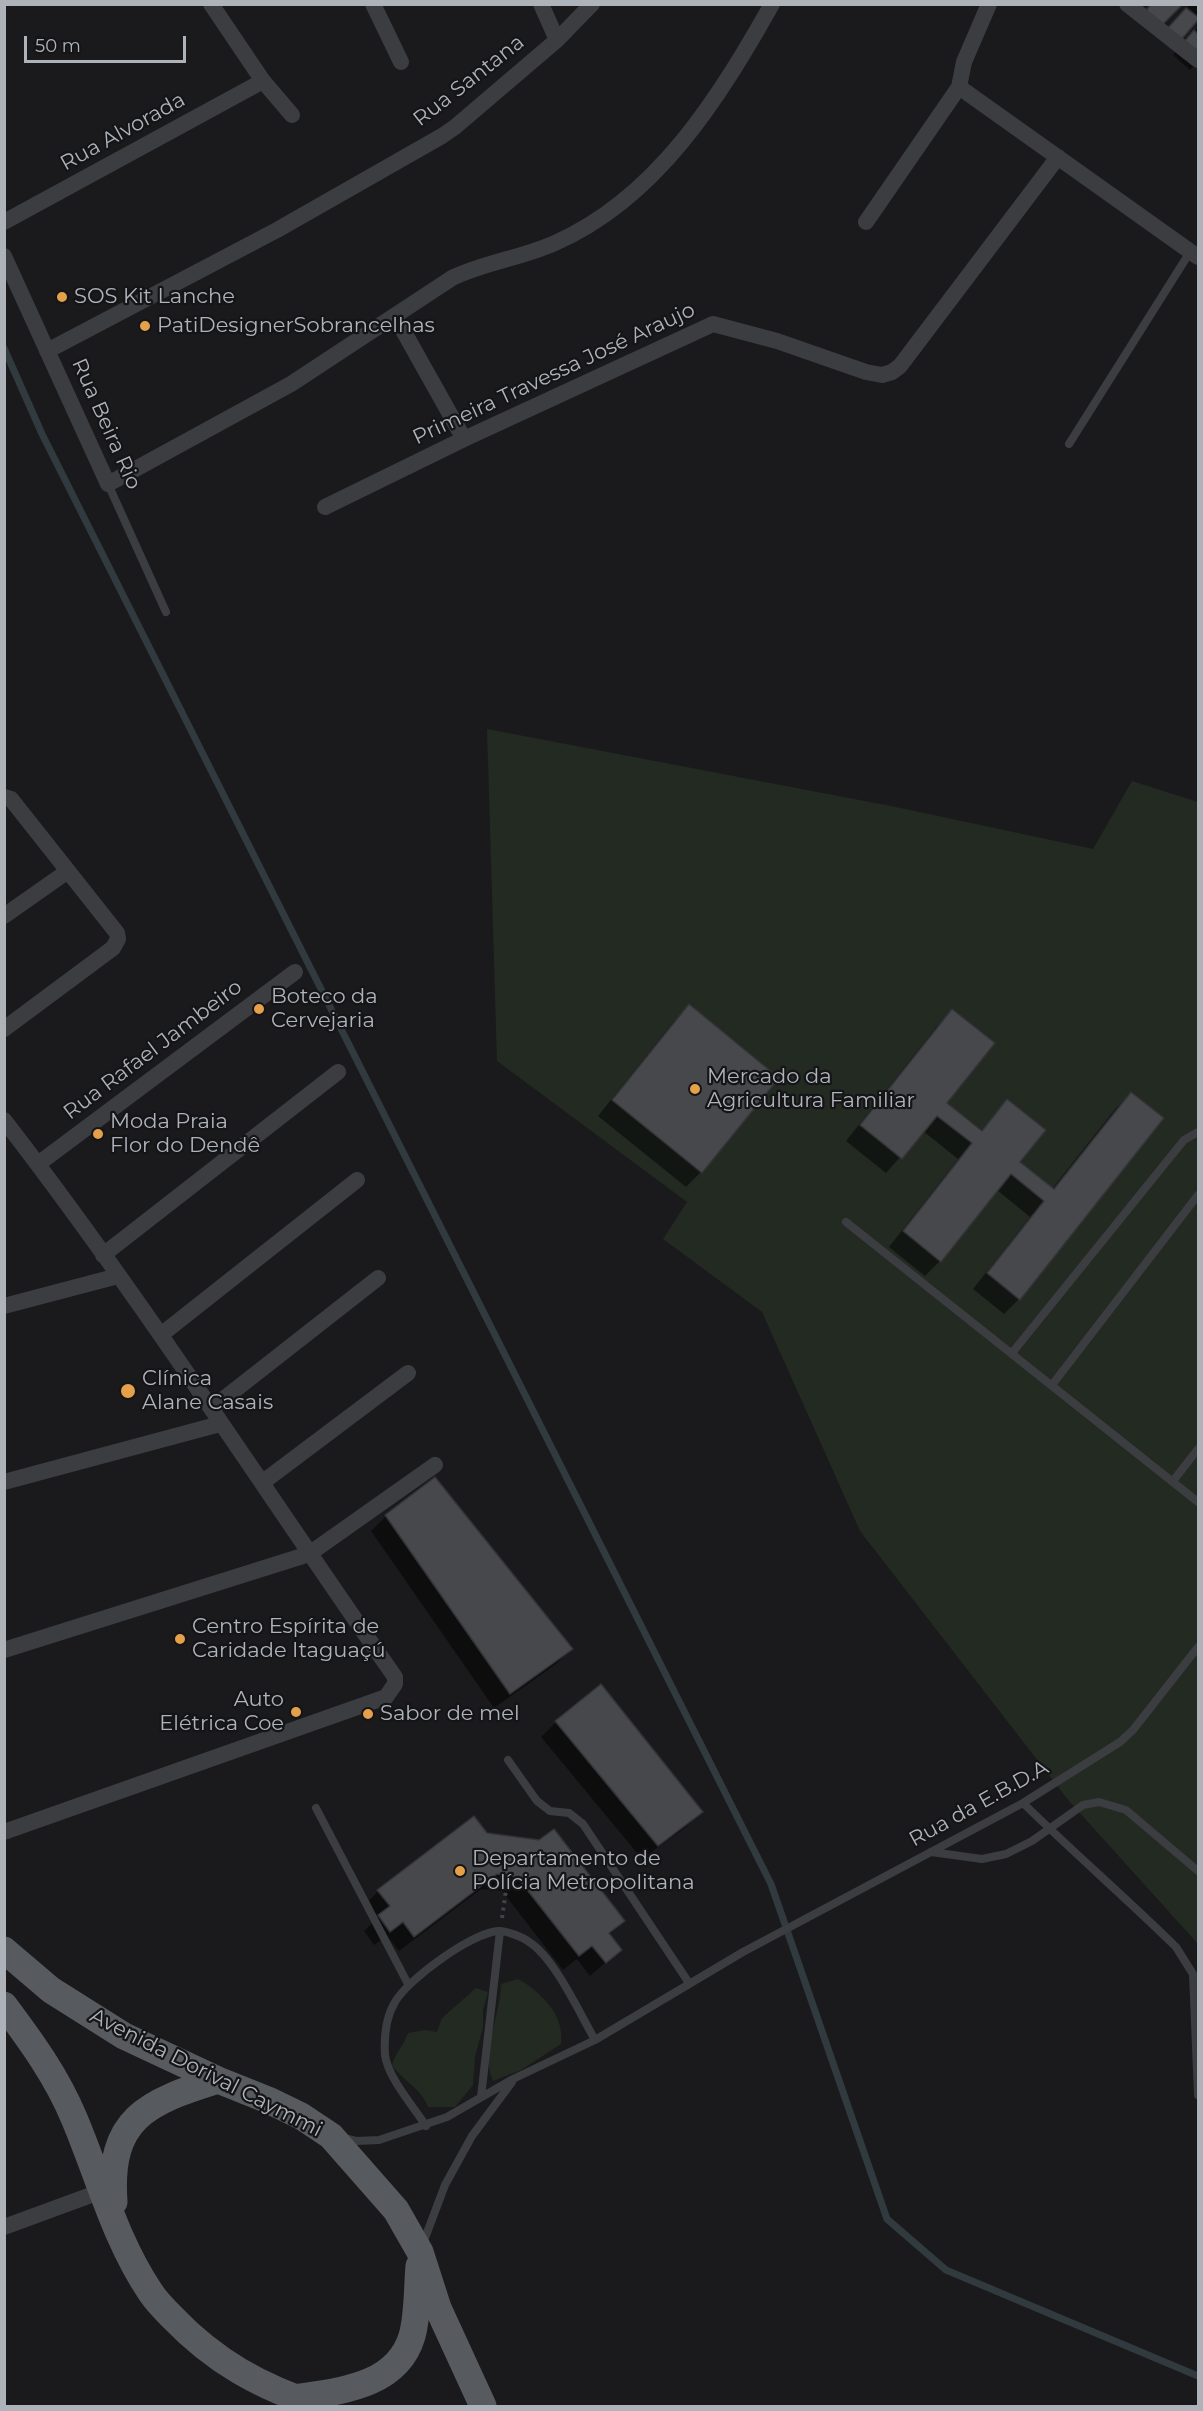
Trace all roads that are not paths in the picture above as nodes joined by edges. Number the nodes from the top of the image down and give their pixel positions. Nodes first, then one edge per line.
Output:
1 (211, 4) edge
2 (373, 4) edge
3 (541, 4) edge
4 (592, 4) edge
5 (772, 4) edge
6 (989, 4) edge
7 (1127, 4) edge
8 (556, 40) junction
9 (1198, 60) edge
10 (401, 62) dead end
11 (263, 81) junction
12 (959, 87) junction
13 (292, 115) dead end
14 (1058, 157) junction
15 (4, 222) edge
16 (867, 222) dead end
17 (1194, 255) edge
18 (4, 256) edge
19 (395, 316) junction
20 (47, 351) junction
21 (464, 439) junction
22 (1070, 444) dead end
23 (108, 484) junction
24 (325, 507) dead end
25 (166, 612) dead end
26 (4, 796) edge
27 (68, 871) junction
28 (4, 916) edge
29 (295, 972) dead end
30 (4, 1029) edge
31 (338, 1072) dead end
32 (5, 1120) edge
33 (1198, 1132) edge
34 (38, 1164) junction
35 (357, 1180) dead end
36 (1198, 1195) edge
37 (846, 1221) dead end
38 (103, 1255) junction
39 (118, 1276) junction
40 (378, 1278) dead end
41 (4, 1306) edge
42 (162, 1334) junction
43 (1012, 1353) junction
44 (408, 1373) dead end
45 (1052, 1385) junction
46 (212, 1408) junction
47 (220, 1424) junction
48 (1198, 1449) edge
49 (435, 1465) dead end
50 (1173, 1481) junction
51 (4, 1482) edge
52 (263, 1482) junction
53 (1198, 1502) edge
54 (309, 1554) junction
55 (1198, 1647) edge
56 (4, 1650) edge
57 (508, 1760) dead end
58 (1023, 1803) junction
59 (316, 1808) dead end
60 (1050, 1830) junction
61 (4, 1832) edge
62 (931, 1852) junction
63 (1198, 1871) edge
64 (500, 1931) junction
65 (4, 1950) edge
66 (689, 1983) junction
67 (408, 1984) junction
68 (4, 2005) edge
69 (595, 2040) junction
70 (513, 2079) junction
71 (218, 2080) junction
72 (1198, 2095) edge
73 (481, 2097) junction
74 (426, 2126) junction
75 (331, 2136) junction
76 (102, 2191) junction
77 (116, 2226) junction
78 (4, 2227) edge
79 (420, 2252) junction
80 (307, 2402) edge
81 (483, 2406) edge

1 - 11 street
2 - 10 street
3 - 8 street
4 - 8 street, Rua Santana
5 - 19 street
6 - 12 street
7 - 9 street
8 - 20 street, Rua Santana
11 - 13 street
11 - 15 street, Rua Alvorada
12 - 14 street
12 - 16 street
14 - 17 street
14 - 21 street, Primeira Travessa José Araujo
17 - 22 lane
18 - 20 street, Rua Beira Rio
19 - 21 street
19 - 23 street
20 - 23 street, Rua Beira Rio
21 - 24 street, Primeira Travessa José Araujo
23 - 25 lane, Rua Beira Rio
26 - 27 street
27 - 28 street
27 - 30 street
29 - 34 street, Rua Rafael Jambeiro
31 - 38 street
32 - 34 street
33 - 43 lane
34 - 38 street
35 - 42 street
36 - 45 lane
37 - 43 lane
38 - 39 street
39 - 41 street
39 - 42 street
40 - 46 street
42 - 46 street
43 - 45 lane
44 - 52 street
45 - 50 lane
46 - 47 street
47 - 51 street
47 - 52 street
48 - 50 lane
49 - 54 street
50 - 53 lane
52 - 54 street
54 - 56 street
54 - 61 street
55 - 58 lane, Rua da E.B.D.A
57 - 66 lane
58 - 60 lane
58 - 62 lane, Rua da E.B.D.A
59 - 67 lane
60 - 62 lane
60 - 63 lane
60 - 72 lane
62 - 66 lane, Rua da E.B.D.A
64 - 67 lane
64 - 69 lane
64 - 73 lane
65 - 71 main road, Avenida Dorival Caymmi
66 - 69 lane, Rua da E.B.D.A
67 - 74 lane
68 - 76 main road
69 - 70 lane, Rua da E.B.D.A
70 - 73 lane, Rua da E.B.D.A
70 - 79 lane
71 - 75 main road, Avenida Dorival Caymmi
71 - 77 main road
73 - 74 lane, Rua da E.B.D.A
74 - 75 lane, Rua da E.B.D.A
75 - 79 main road, Avenida Dorival Caymmi
76 - 77 main road
76 - 78 street
77 - 80 main road
79 - 80 main road
79 - 81 main road, Avenida Dorival Caymmi

